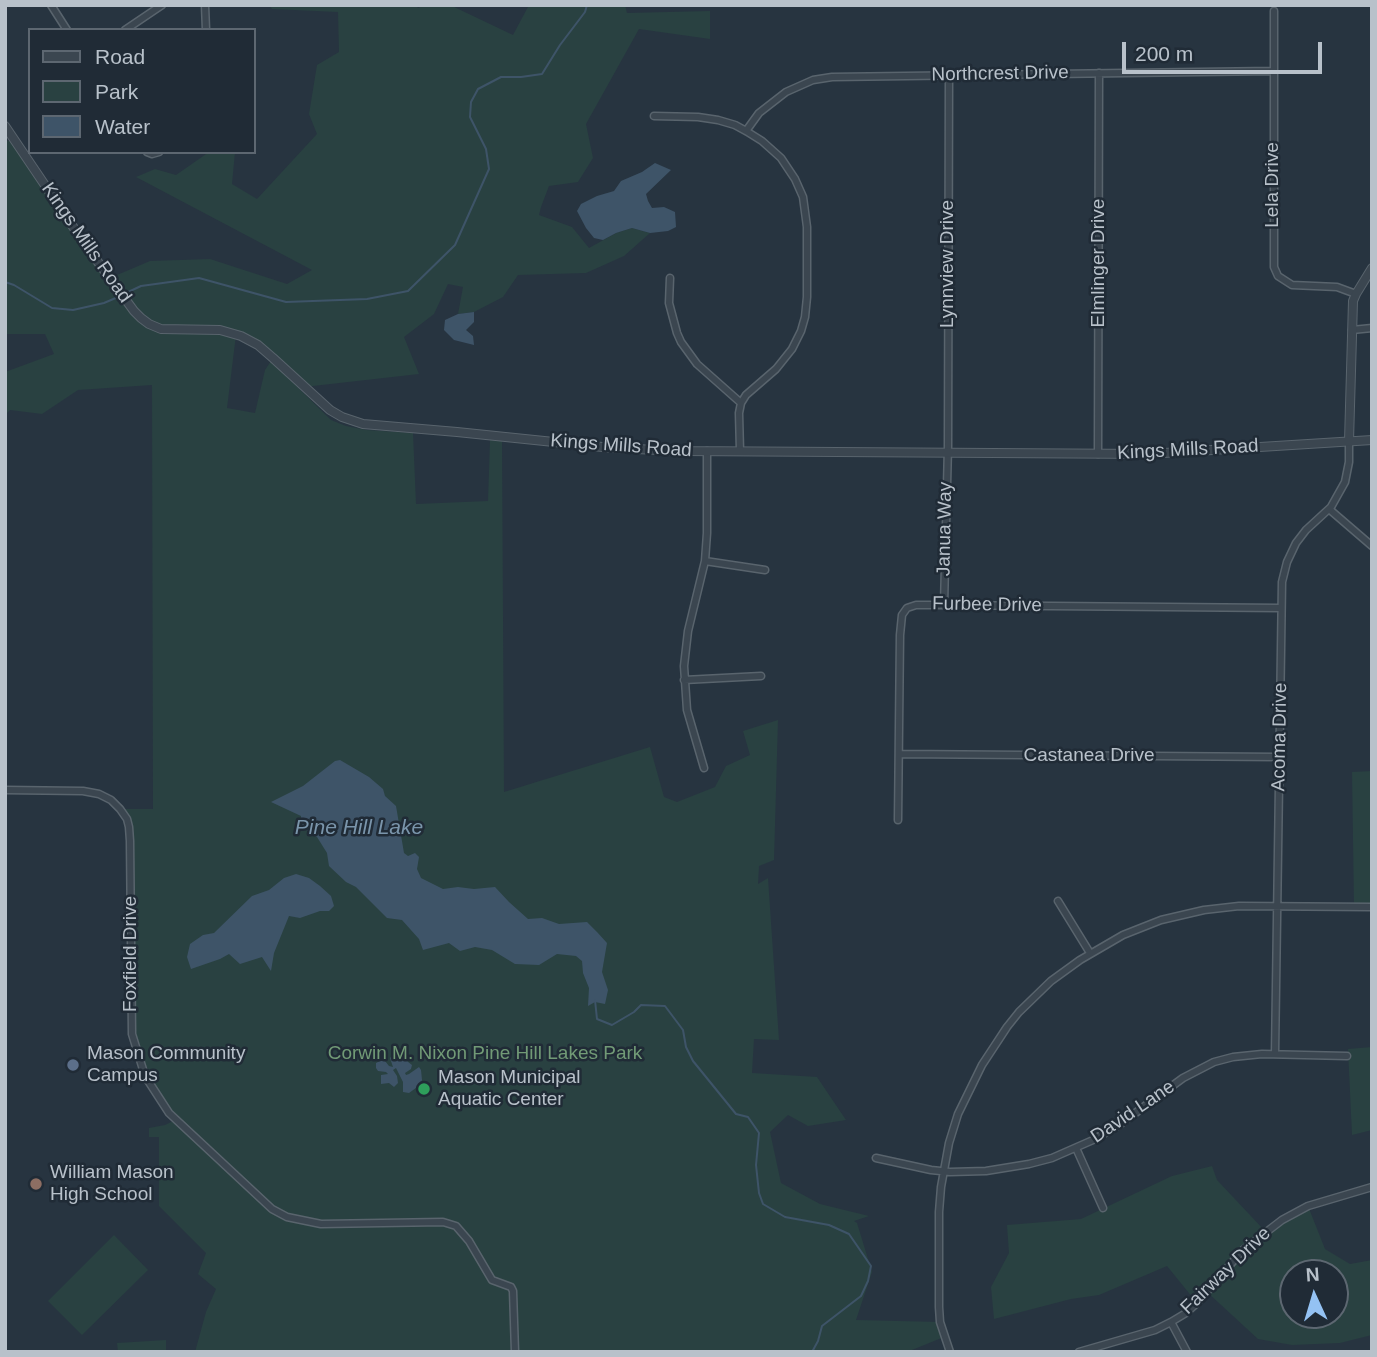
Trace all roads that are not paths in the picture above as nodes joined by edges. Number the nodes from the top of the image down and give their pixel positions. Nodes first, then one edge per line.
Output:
1 (51, 5) edge
2 (162, 5) edge
3 (205, 5) edge
4 (1274, 12) dead end
5 (66, 28) edge
6 (128, 28) edge
7 (206, 28) edge
8 (1273, 71) junction
9 (1099, 72) junction
10 (949, 74) junction
11 (654, 116) dead end
12 (5, 125) edge
13 (746, 131) junction
14 (1372, 268) edge
15 (670, 278) dead end
16 (1356, 294) junction
17 (1372, 328) edge
18 (1352, 330) junction
19 (741, 403) junction
20 (1372, 440) edge
21 (1349, 441) junction
22 (707, 451) junction
23 (740, 451) junction
24 (947, 453) junction
25 (1098, 454) junction
26 (1329, 509) junction
27 (1372, 546) edge
28 (705, 561) junction
29 (765, 570) dead end
30 (944, 605) junction
31 (1281, 608) junction
32 (761, 677) dead end
33 (684, 680) junction
34 (899, 754) junction
35 (1279, 757) junction
36 (704, 768) dead end
37 (5, 790) edge
38 (898, 820) dead end
39 (1058, 901) dead end
40 (1277, 906) junction
41 (1372, 907) edge
42 (1090, 953) junction
43 (1275, 1054) junction
44 (1347, 1056) dead end
45 (1076, 1148) junction
46 (876, 1158) dead end
47 (943, 1171) junction
48 (1372, 1187) edge
49 (1103, 1208) dead end
50 (1171, 1322) junction
51 (515, 1352) edge
52 (950, 1352) edge
53 (1079, 1352) edge
54 (1187, 1352) edge

1 - 5 street
2 - 6 street
3 - 7 street
4 - 8 street, Lela Drive
8 - 9 street, Northcrest Drive
8 - 16 street, Lela Drive
9 - 10 street, Northcrest Drive
9 - 25 street, Elmlinger Drive
10 - 13 street, Northcrest Drive
10 - 24 street, Lynnview Drive
11 - 13 street
12 - 22 street, Kings Mills Road
13 - 19 street
14 - 16 street
15 - 19 street
16 - 18 street
17 - 18 street
18 - 21 street
19 - 23 street
20 - 21 street, Kings Mills Road
21 - 25 street, Kings Mills Road
21 - 26 street, Acoma Drive
22 - 23 street, Kings Mills Road
22 - 28 street
23 - 24 street, Kings Mills Road
24 - 25 street, Kings Mills Road
24 - 30 street, Janua Way
26 - 27 street
26 - 31 street, Acoma Drive
28 - 29 street
28 - 33 street
30 - 31 street, Furbee Drive
30 - 34 street, Furbee Drive
31 - 35 street, Acoma Drive
32 - 33 street
33 - 36 street
34 - 35 street, Castanea Drive
34 - 38 street, Furbee Drive
35 - 40 street, Acoma Drive
37 - 51 street, Foxfield Drive
39 - 42 street
40 - 41 street
40 - 42 street
40 - 43 street, Acoma Drive
42 - 47 street
43 - 44 street, David Lane
43 - 45 street, David Lane
45 - 47 street, David Lane
45 - 49 street
46 - 47 street, David Lane
47 - 52 street
48 - 50 street, Fairway Drive
50 - 53 street, Fairway Drive
50 - 54 street

